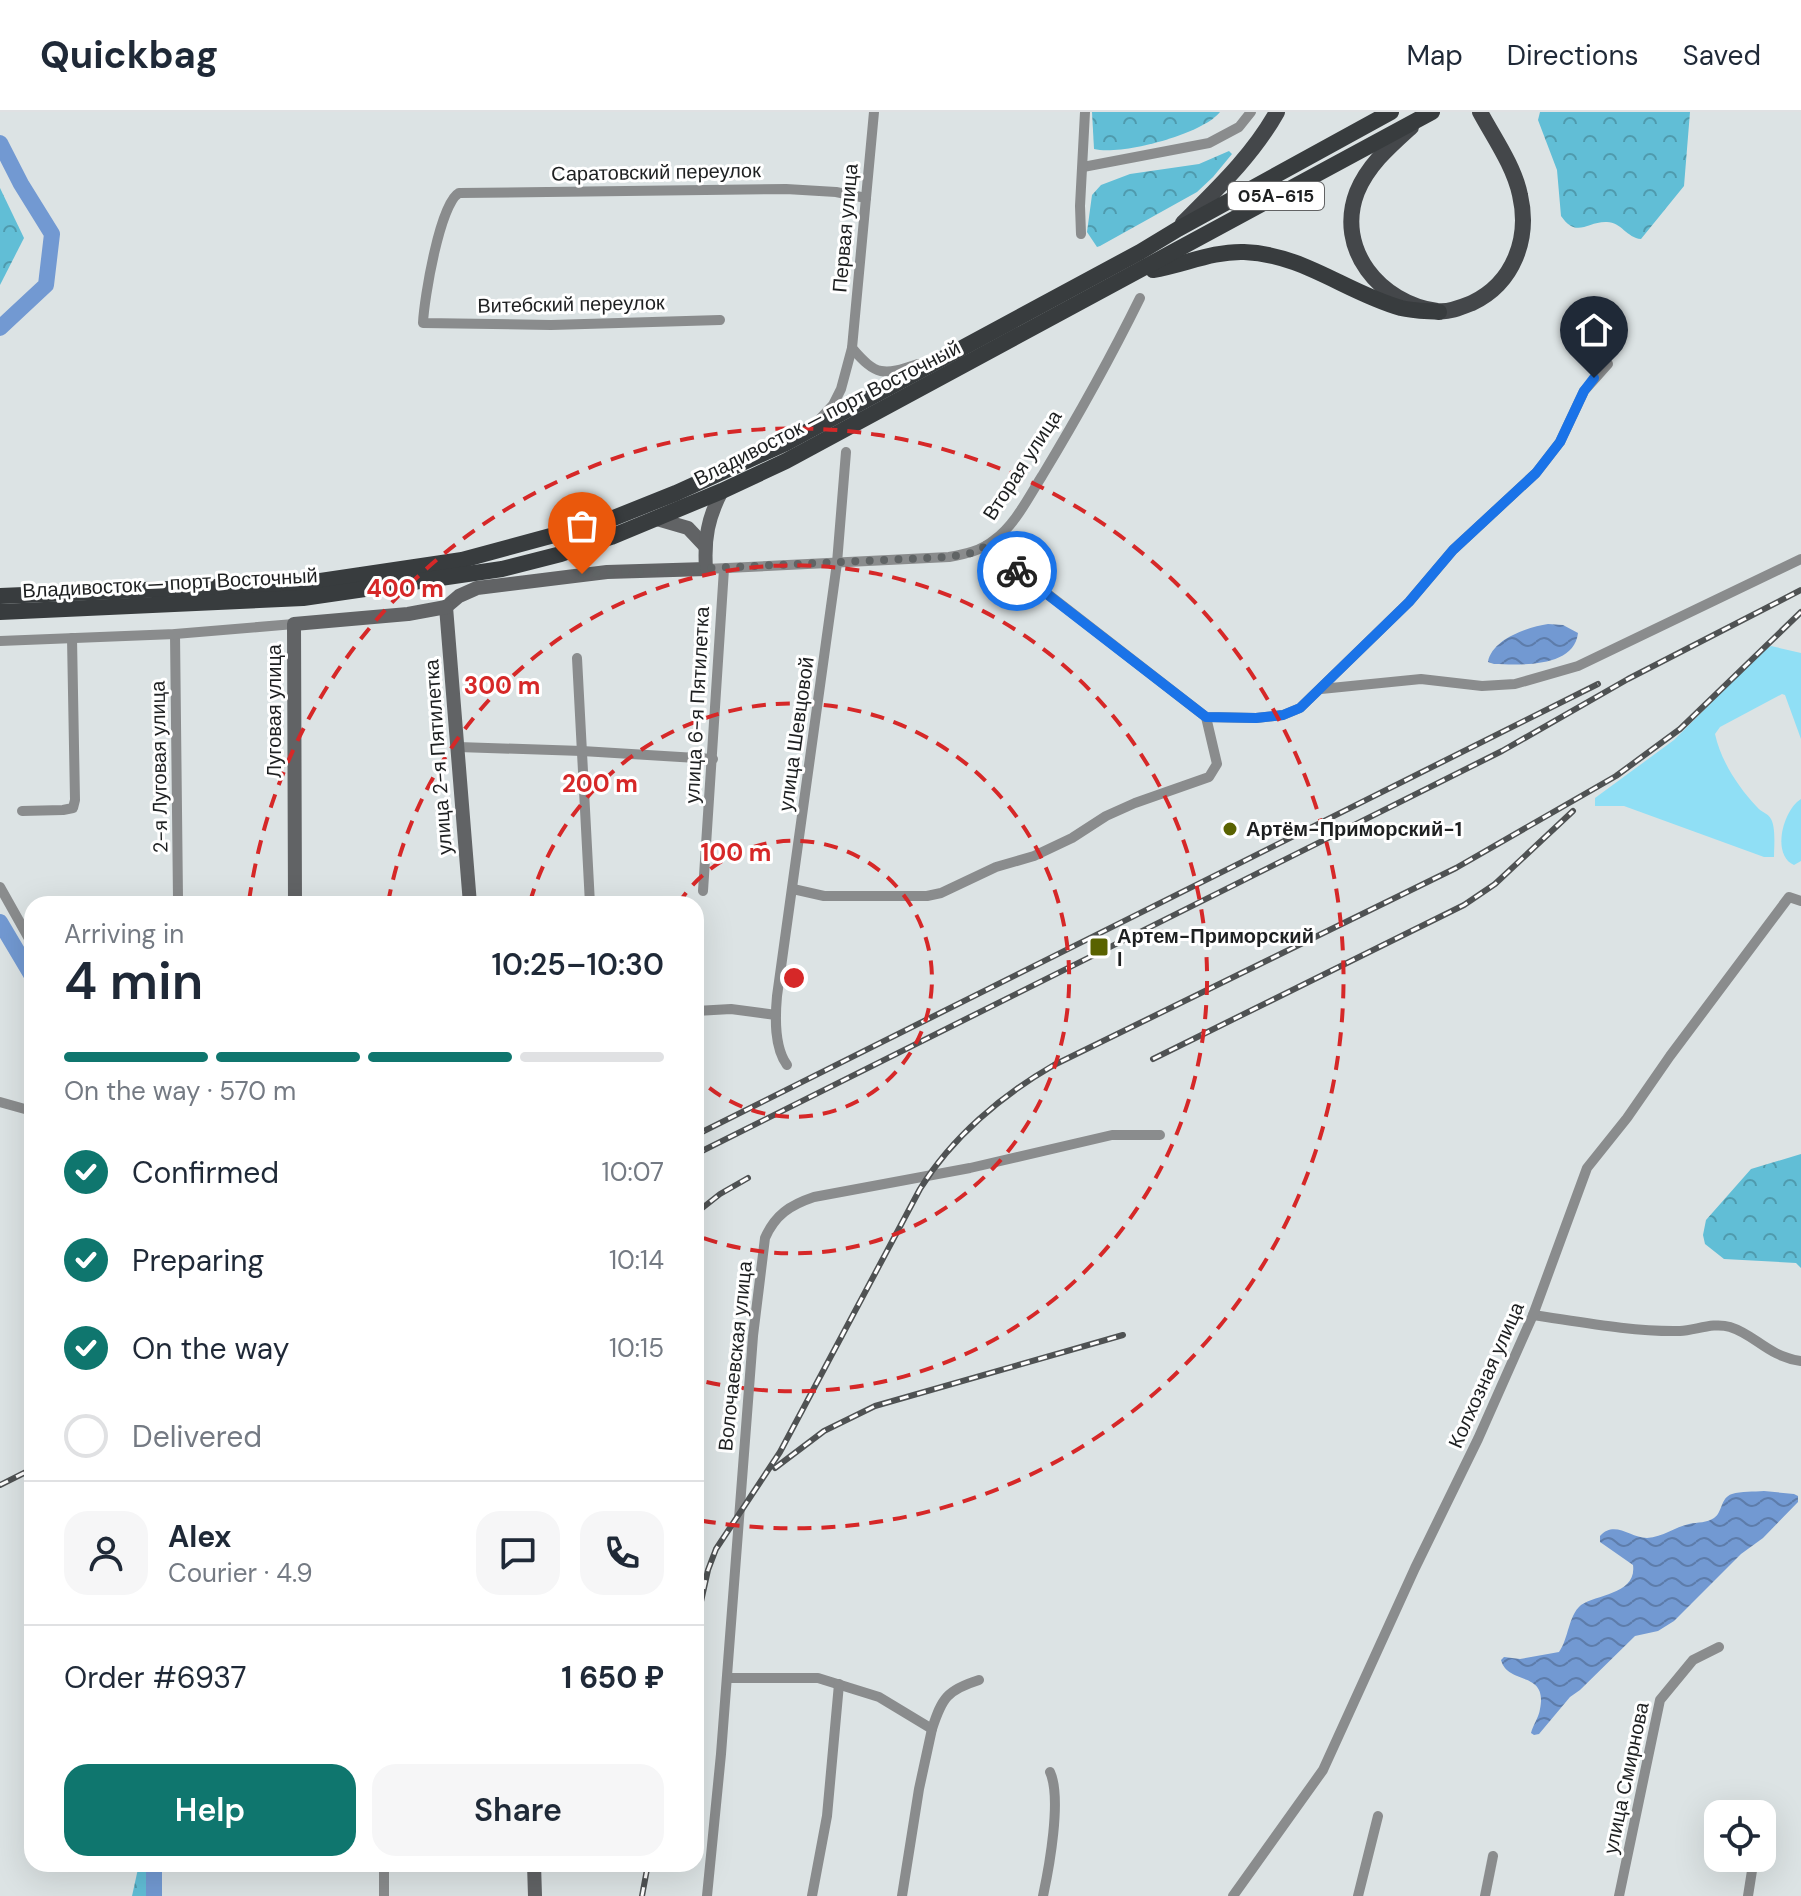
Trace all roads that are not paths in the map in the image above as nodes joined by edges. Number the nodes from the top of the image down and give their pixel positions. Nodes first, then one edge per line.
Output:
1 (874, 112) edge
2 (1085, 112) edge
3 (1251, 112) edge
4 (1277, 112) edge
5 (1391, 112) edge
6 (1480, 112) edge
7 (1427, 115) edge
8 (1083, 167) junction
9 (866, 198) junction
10 (1178, 229) junction
11 (1081, 234) dead end
12 (1132, 274) junction
13 (1140, 298) dead end
14 (1439, 312) junction
15 (720, 320) dead end
16 (423, 323) joint
17 (852, 348) junction
18 (950, 355) junction
19 (1608, 364) dead end
20 (812, 427) junction
21 (846, 452) dead end
22 (722, 491) junction
23 (657, 519) junction
24 (704, 545) junction
25 (986, 546) junction
26 (1801, 559) edge
27 (837, 563) junction
28 (706, 569) junction
29 (724, 569) junction
30 (0, 596) edge
31 (446, 607) junction
32 (0, 612) edge
33 (294, 624) junction
34 (175, 634) junction
35 (72, 638) junction
36 (0, 641) edge
37 (577, 658) dead end
38 (1321, 689) junction
39 (1206, 717) junction
40 (458, 747) junction
41 (582, 751) junction
42 (713, 759) junction
43 (22, 811) dead end
44 (0, 887) edge
45 (793, 889) junction
46 (703, 891) dead end
47 (178, 896) edge
48 (295, 896) edge
49 (469, 896) edge
50 (590, 896) edge
51 (1801, 901) edge
52 (24, 930) edge
53 (704, 1011) edge
54 (776, 1015) junction
55 (787, 1065) dead end
56 (0, 1102) edge
57 (24, 1109) edge
58 (1160, 1135) dead end
59 (1533, 1315) junction
60 (1801, 1361) edge
61 (1719, 1647) dead end
62 (727, 1678) junction
63 (979, 1680) dead end
64 (839, 1684) junction
65 (932, 1729) junction
66 (1050, 1772) dead end
67 (1378, 1816) dead end
68 (1493, 1856) dead end
69 (384, 1872) edge
70 (534, 1872) edge
71 (1752, 1872) edge
72 (384, 1896) edge
73 (535, 1896) edge
74 (707, 1896) edge
75 (812, 1896) edge
76 (902, 1896) edge
77 (1043, 1896) edge
78 (1233, 1896) edge
79 (1358, 1896) edge
80 (1485, 1896) edge
81 (1619, 1896) edge
82 (1748, 1896) edge

1 - 9 street, Первая улица
2 - 8 street
3 - 8 street
4 - 10 main road
5 - 10 highway, Владивосток — порт Восточный / 05А-615
6 - 14 main road
7 - 12 highway, Владивосток — порт Восточный / 05А-615
7 - 14 main road
8 - 11 street
9 - 16 street, Саратовский переулок
9 - 17 street, Первая улица
10 - 18 highway, Владивосток — порт Восточный / 05А-615
12 - 14 highway
12 - 22 highway, Владивосток — порт Восточный / 05А-615
13 - 25 street, Вторая улица
15 - 16 street, Витебский переулок
17 - 18 street
17 - 20 street, Первая улица
18 - 20 highway, Владивосток — порт Восточный / 05А-615
19 - 38 street
20 - 30 highway, Владивосток — порт Восточный / 05А-615
21 - 27 street, улица Шевцовой
22 - 23 highway, Владивосток — порт Восточный / 05А-615
22 - 24 main road
23 - 24 main road
23 - 32 highway, Владивосток — порт Восточный / 05А-615
24 - 28 main road
25 - 27 street, Вторая улица
25 - 39 street
26 - 38 street
27 - 29 street, Вторая улица
27 - 45 street, улица Шевцовой
28 - 29 street, Вторая улица
28 - 31 main road, Вторая улица
29 - 42 street, улица 6-я Пятилетка
31 - 33 main road, Луговая улица
31 - 40 main road, улица 2-я Пятилетка
33 - 34 street
33 - 48 main road, Луговая улица
34 - 35 street
34 - 47 street, 2-я Луговая улица
35 - 36 street
35 - 43 street
37 - 41 street
38 - 39 street
39 - 45 street
40 - 41 street
40 - 49 main road, улица 2-я Пятилетка
41 - 42 street
41 - 50 street
42 - 46 street, улица 6-я Пятилетка
44 - 52 street
45 - 54 street, улица Шевцовой
51 - 59 street, Колхозная улица
53 - 54 street
54 - 55 street, улица Шевцовой
56 - 57 street
58 - 62 street, Волочаевская улица
59 - 60 street
59 - 78 street, Колхозная улица
61 - 81 street, улица Смирнова
62 - 64 street
62 - 74 street, Волочаевская улица
63 - 65 street
64 - 65 street
64 - 75 street
65 - 76 street
66 - 77 street
67 - 79 street
68 - 80 street
69 - 72 street
70 - 73 main road
71 - 82 street

